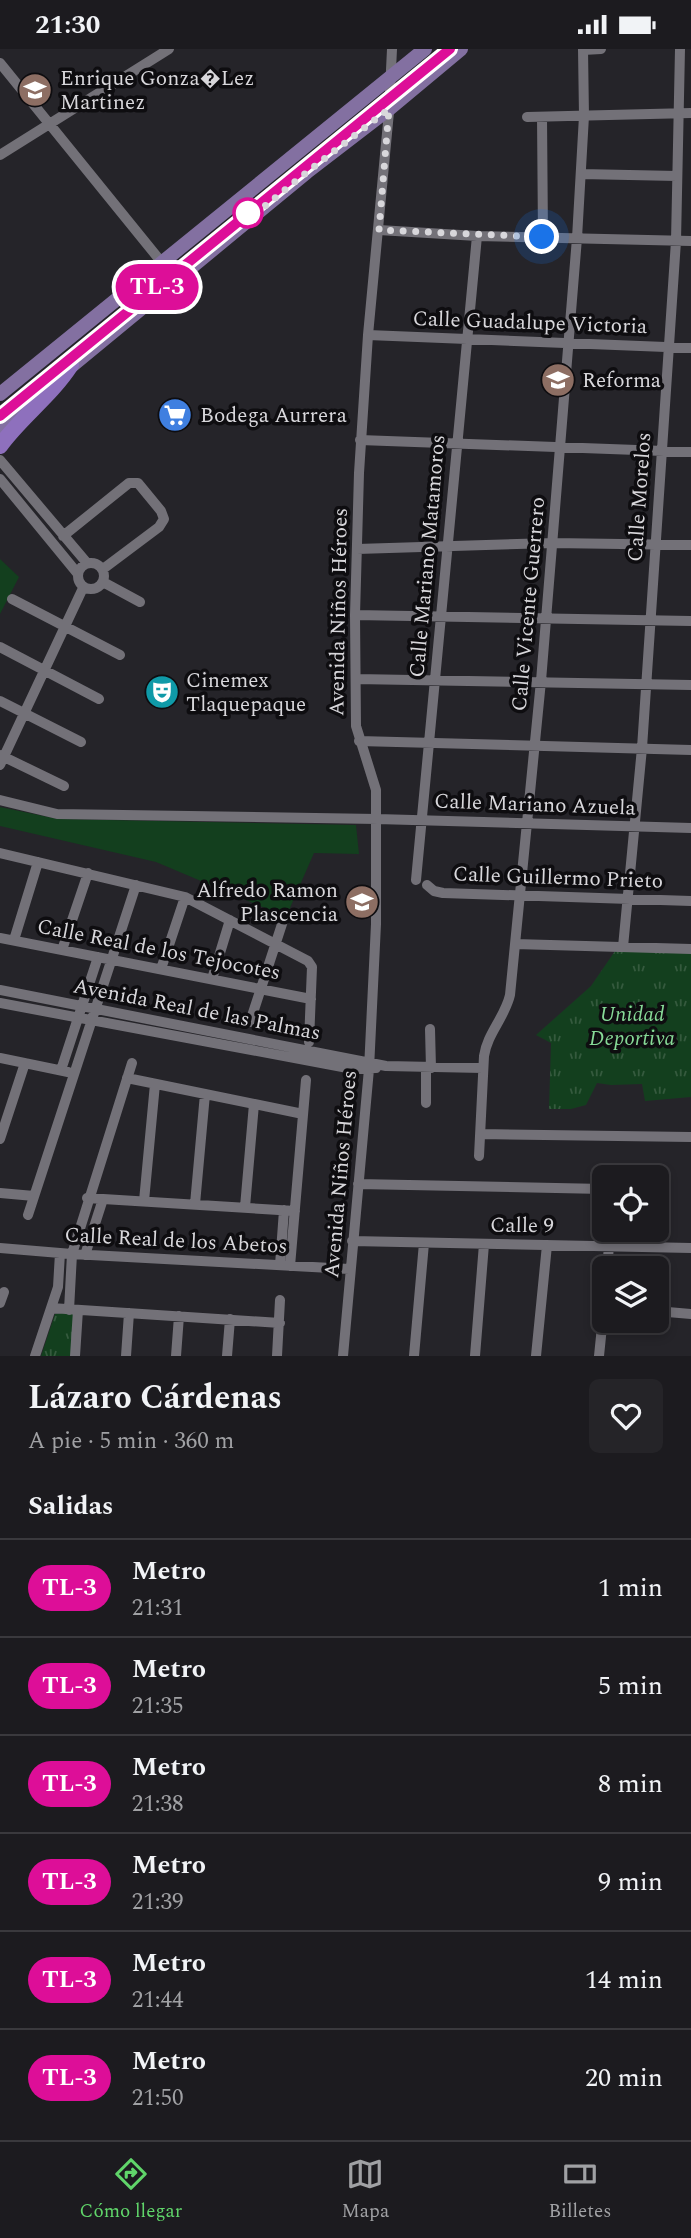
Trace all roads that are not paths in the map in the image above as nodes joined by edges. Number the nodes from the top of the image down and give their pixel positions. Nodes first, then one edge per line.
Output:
1 (169, 49) edge
2 (392, 49) edge
3 (425, 49) edge
4 (461, 49) edge
5 (601, 49) edge
6 (680, 49) edge
7 (583, 50) edge
8 (153, 53) edge
9 (0, 63) edge
10 (391, 76) junction
11 (389, 109) junction
12 (691, 113) edge
13 (678, 114) junction
14 (584, 116) junction
15 (527, 117) dead end
16 (542, 117) junction
17 (48, 124) junction
18 (0, 155) edge
19 (581, 174) junction
20 (677, 176) junction
21 (379, 230) junction
22 (477, 236) junction
23 (542, 237) junction
24 (577, 238) junction
25 (676, 241) junction
26 (691, 241) edge
27 (163, 264) junction
28 (368, 335) junction
29 (467, 339) junction
30 (568, 343) junction
31 (669, 347) junction
32 (691, 348) edge
33 (71, 365) junction
34 (0, 394) edge
35 (0, 429) edge
36 (360, 440) junction
37 (457, 444) junction
38 (0, 446) edge
39 (560, 449) junction
40 (662, 451) junction
41 (691, 452) edge
42 (0, 460) edge
43 (0, 479) edge
44 (33, 509) junction
45 (64, 536) junction
46 (552, 543) junction
47 (655, 544) junction
48 (691, 545) edge
49 (447, 546) junction
50 (358, 549) junction
51 (87, 563) junction
52 (103, 569) junction
53 (78, 574) junction
54 (103, 582) junction
55 (83, 587) junction
56 (12, 599) dead end
57 (140, 602) dead end
58 (355, 615) junction
59 (440, 617) junction
60 (546, 619) junction
61 (650, 619) junction
62 (691, 621) edge
63 (65, 627) junction
64 (0, 647) edge
65 (120, 655) dead end
66 (44, 670) junction
67 (356, 679) junction
68 (434, 680) junction
69 (541, 681) junction
70 (646, 684) junction
71 (691, 685) edge
72 (99, 699) dead end
73 (0, 701) edge
74 (24, 714) junction
75 (359, 741) junction
76 (81, 742) dead end
77 (428, 743) junction
78 (535, 746) junction
79 (642, 748) junction
80 (691, 750) edge
81 (1, 759) edge
82 (64, 786) dead end
83 (0, 800) edge
84 (377, 819) junction
85 (421, 820) junction
86 (528, 823) junction
87 (635, 826) junction
88 (691, 828) edge
89 (0, 853) edge
90 (38, 862) junction
91 (88, 873) junction
92 (416, 880) dead end
93 (136, 885) junction
94 (427, 885) dead end
95 (521, 895) junction
96 (185, 897) junction
97 (628, 898) junction
98 (691, 901) edge
99 (230, 920) junction
100 (283, 921) dead end
101 (0, 937) edge
102 (14, 940) junction
103 (276, 944) junction
104 (515, 944) junction
105 (624, 947) junction
106 (691, 949) edge
107 (62, 950) junction
108 (98, 957) junction
109 (112, 960) junction
110 (161, 969) junction
111 (212, 979) junction
112 (261, 989) junction
113 (0, 990) edge
114 (312, 999) junction
115 (0, 1003) edge
116 (82, 1006) junction
117 (94, 1014) junction
118 (78, 1018) junction
119 (250, 1022) dead end
120 (430, 1029) dead end
121 (309, 1042) dead end
122 (0, 1058) edge
123 (25, 1063) junction
124 (132, 1063) dead end
125 (369, 1066) junction
126 (428, 1068) junction
127 (483, 1068) junction
128 (61, 1070) junction
129 (75, 1073) junction
130 (127, 1078) junction
131 (306, 1080) dead end
132 (155, 1084) junction
133 (205, 1094) junction
134 (426, 1103) dead end
135 (254, 1104) junction
136 (303, 1114) junction
137 (481, 1135) junction
138 (691, 1136) edge
139 (0, 1139) edge
140 (479, 1156) dead end
141 (358, 1184) junction
142 (592, 1189) edge
143 (0, 1193) edge
144 (34, 1196) junction
145 (88, 1198) junction
146 (103, 1199) junction
147 (144, 1201) junction
148 (194, 1204) junction
149 (245, 1207) junction
150 (289, 1210) junction
151 (28, 1215) dead end
152 (352, 1241) junction
153 (424, 1243) junction
154 (484, 1244) junction
155 (547, 1245) junction
156 (609, 1246) junction
157 (0, 1248) edge
158 (691, 1248) edge
159 (60, 1253) junction
160 (72, 1254) junction
161 (85, 1255) junction
162 (608, 1256) edge
163 (285, 1266) junction
164 (349, 1269) junction
165 (281, 1300) dead end
166 (51, 1308) junction
167 (74, 1310) junction
168 (669, 1312) edge
169 (129, 1313) junction
170 (691, 1314) edge
171 (179, 1316) junction
172 (230, 1319) junction
173 (280, 1323) junction
174 (601, 1333) edge
175 (35, 1356) edge
176 (75, 1356) edge
177 (126, 1356) edge
178 (176, 1356) edge
179 (227, 1356) edge
180 (277, 1356) edge
181 (343, 1356) edge
182 (414, 1356) edge
183 (475, 1356) edge
184 (536, 1356) edge
185 (599, 1356) edge

1 - 8 street
2 - 10 street, Avenida Niños Héroes
3 - 10 main road
4 - 11 main road
5 - 7 street
6 - 13 street, Calle Morelos
7 - 14 street, Calle Vicente Guerrero
8 - 17 street
9 - 17 street
10 - 11 street, Avenida Niños Héroes
10 - 27 main road
11 - 21 street, Avenida Niños Héroes
11 - 33 main road
12 - 13 street
13 - 14 street
13 - 20 street, Calle Morelos
14 - 16 street
14 - 19 street, Calle Vicente Guerrero
15 - 16 street
16 - 23 street
17 - 18 street
17 - 27 street
19 - 20 street
19 - 24 street, Calle Vicente Guerrero
20 - 25 street, Calle Morelos
21 - 22 street
21 - 28 street, Avenida Niños Héroes
22 - 23 street
22 - 29 street, Calle Mariano Matamoros
23 - 24 street
24 - 25 street
24 - 30 street, Calle Vicente Guerrero
25 - 26 street
25 - 31 street, Calle Morelos
27 - 34 main road
28 - 29 street, Calle Guadalupe Victoria
28 - 36 street, Avenida Niños Héroes
29 - 30 street, Calle Guadalupe Victoria
29 - 37 street, Calle Mariano Matamoros
30 - 31 street, Calle Guadalupe Victoria
30 - 39 street, Calle Vicente Guerrero
31 - 32 street, Calle Guadalupe Victoria
31 - 40 street, Calle Morelos
33 - 35 main road
33 - 38 highway
36 - 37 street
36 - 50 street, Avenida Niños Héroes
37 - 39 street
37 - 49 street, Calle Mariano Matamoros
39 - 40 street
39 - 46 street, Calle Vicente Guerrero
40 - 41 street
40 - 47 street, Calle Morelos
42 - 44 street
43 - 44 street
44 - 45 street
44 - 53 street
45 - 51 street
45 - 52 street
46 - 47 street
46 - 49 street
46 - 60 street, Calle Vicente Guerrero
47 - 48 street
47 - 61 street, Calle Morelos
49 - 50 street
49 - 59 street, Calle Mariano Matamoros
50 - 58 street, Avenida Niños Héroes
51 - 52 street
51 - 53 street
52 - 54 street
53 - 55 street
54 - 55 street
54 - 57 street
55 - 63 street
56 - 63 street
58 - 59 street
58 - 67 street, Avenida Niños Héroes
59 - 60 street
59 - 68 street, Calle Mariano Matamoros
60 - 61 street
60 - 69 street, Calle Vicente Guerrero
61 - 62 street
61 - 70 street, Calle Morelos
63 - 65 street
63 - 66 street
64 - 66 street
66 - 72 street
66 - 74 street
67 - 68 street
67 - 75 street, Avenida Niños Héroes
68 - 69 street
68 - 77 street, Calle Mariano Matamoros
69 - 70 street
69 - 78 street, Calle Vicente Guerrero
70 - 71 street
70 - 79 street, Calle Morelos
73 - 74 street
74 - 76 street
74 - 81 street
75 - 77 street
75 - 84 street, Avenida Niños Héroes
77 - 78 street
77 - 85 street, Calle Mariano Matamoros
78 - 79 street
78 - 86 street, Calle Vicente Guerrero
79 - 80 street
79 - 87 street, Calle Morelos
81 - 82 street
83 - 84 street, Calle Mariano Azuela
84 - 85 street, Calle Mariano Azuela
84 - 125 street, Avenida Niños Héroes
85 - 86 street, Calle Mariano Azuela
85 - 92 street, Calle Mariano Matamoros
86 - 87 street, Calle Mariano Azuela
86 - 95 street, Calle Vicente Guerrero
87 - 88 street, Calle Mariano Azuela
87 - 97 street, Calle Morelos
89 - 90 street
90 - 91 street
90 - 102 street
91 - 93 street
91 - 107 street
93 - 96 street
93 - 109 street
94 - 95 street, Calle Guillermo Prieto
95 - 97 street, Calle Guillermo Prieto
95 - 104 street, Calle Vicente Guerrero
96 - 99 street
96 - 110 street
97 - 98 street, Calle Guillermo Prieto
97 - 105 street, Calle Morelos
99 - 103 street
99 - 111 street
100 - 103 street
101 - 102 street, Calle Real de los Tejocotes
102 - 107 street, Calle Real de los Tejocotes
103 - 112 street
103 - 114 street
104 - 105 street
104 - 127 street, Calle Vicente Guerrero
105 - 106 street
107 - 108 street, Calle Real de los Tejocotes
108 - 109 street, Calle Real de los Tejocotes
108 - 116 street
109 - 110 street, Calle Real de los Tejocotes
109 - 117 street
110 - 111 street, Calle Real de los Tejocotes
111 - 112 street, Calle Real de los Tejocotes
112 - 114 street, Calle Real de los Tejocotes
112 - 119 street
113 - 116 street, Avenida Real de las Palmas
114 - 121 street
115 - 118 street, Avenida Real de las Palmas
116 - 117 street, Avenida Real de las Palmas
116 - 118 street
117 - 118 street, Avenida Real de las Palmas
117 - 125 street, Avenida Real de las Palmas
117 - 129 street
118 - 128 street
120 - 126 street
122 - 123 street
123 - 128 street
123 - 139 street
124 - 130 street
125 - 126 street, Avenida Real de las Palmas
125 - 141 street, Avenida Niños Héroes
126 - 127 street, Avenida Real de las Palmas
126 - 134 street
127 - 137 street, Calle Vicente Guerrero
128 - 129 street
129 - 144 street
130 - 132 street
130 - 145 street
131 - 136 street
132 - 133 street
132 - 147 street
133 - 135 street
133 - 148 street
135 - 136 street
135 - 149 street
136 - 150 street
137 - 138 street
137 - 140 street, Calle Vicente Guerrero
141 - 142 street
141 - 152 street, Avenida Niños Héroes
143 - 144 street
144 - 151 street
145 - 146 street
145 - 160 street
146 - 147 street
146 - 161 street
147 - 148 street
148 - 149 street
149 - 150 street
150 - 163 street
152 - 153 street, Calle 9
152 - 164 street, Avenida Niños Héroes
153 - 154 street, Calle 9
153 - 182 street
154 - 155 street, Calle 9
154 - 183 street
155 - 156 street, Calle 9
155 - 184 street
156 - 158 street, Calle 9
156 - 162 street
157 - 159 street, Calle Real de los Abetos
159 - 160 street, Calle Real de los Abetos
159 - 166 street
160 - 161 street, Calle Real de los Abetos
160 - 167 street
161 - 163 street, Calle Real de los Abetos
163 - 164 street, Calle Real de los Abetos
164 - 181 street, Avenida Niños Héroes
165 - 173 street
166 - 167 street
166 - 175 street
167 - 169 street
167 - 176 street
168 - 170 street
169 - 171 street
169 - 177 street
171 - 172 street
171 - 178 street
172 - 173 street
172 - 179 street
173 - 180 street
174 - 185 street

